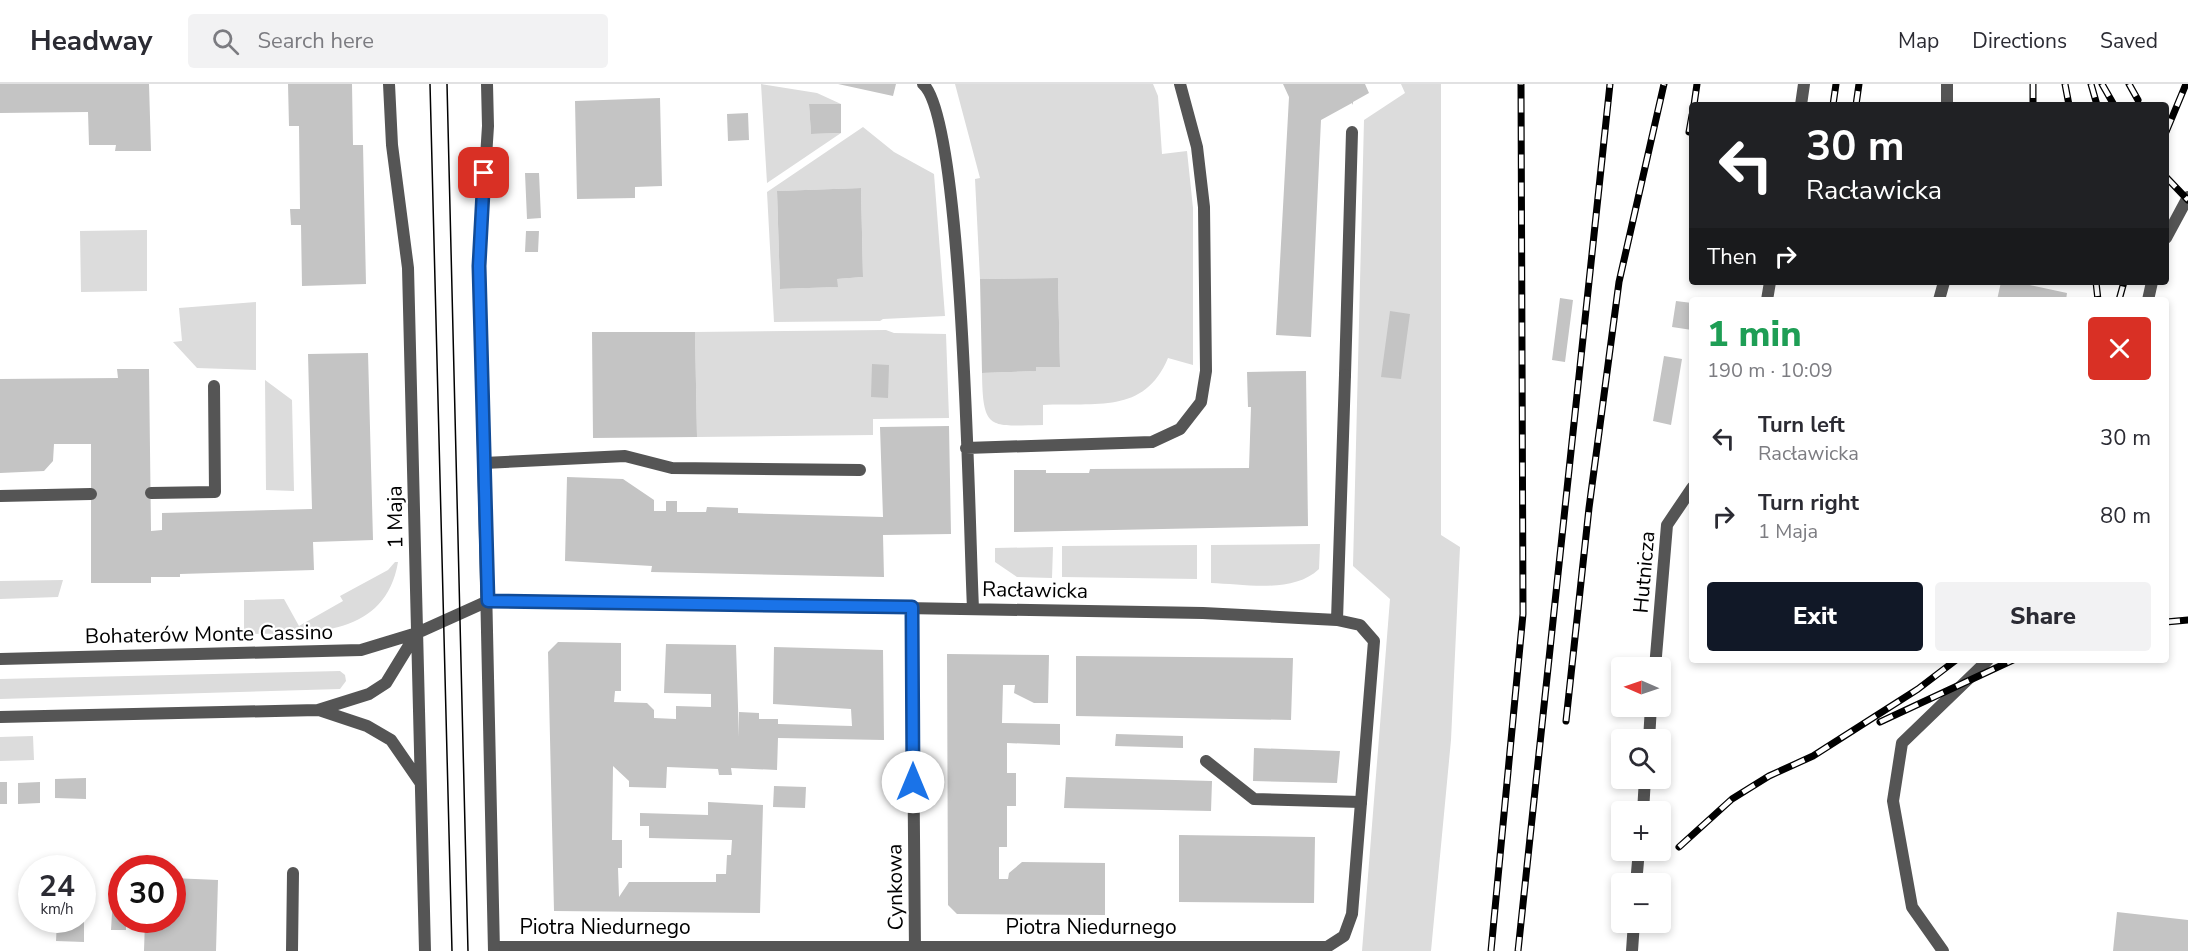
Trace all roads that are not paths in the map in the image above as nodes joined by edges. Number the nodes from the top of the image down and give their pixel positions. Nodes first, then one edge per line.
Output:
1 (389, 84) edge
2 (487, 84) edge
3 (923, 84) edge
4 (1180, 84) edge
5 (1804, 84) edge
6 (1947, 84) edge
7 (1801, 102) edge
8 (1947, 102) edge
9 (1352, 132) dead end
10 (2188, 197) edge
11 (2169, 232) edge
12 (214, 386) dead end
13 (966, 448) junction
14 (484, 463) junction
15 (860, 470) dead end
16 (1689, 492) edge
17 (151, 493) dead end
18 (91, 494) dead end
19 (0, 496) edge
20 (488, 601) junction
21 (912, 607) junction
22 (973, 608) junction
23 (1337, 620) junction
24 (417, 633) junction
25 (1656, 657) edge
26 (0, 659) edge
27 (1985, 663) edge
28 (318, 710) junction
29 (0, 717) edge
30 (1206, 761) dead end
31 (421, 783) junction
32 (1361, 802) junction
33 (293, 873) dead end
34 (1633, 933) edge
35 (915, 948) edge
36 (494, 949) edge
37 (292, 951) edge
38 (425, 951) edge
39 (1632, 951) edge
40 (1943, 951) edge

1 - 24 street, 1 Maja
2 - 14 street
3 - 13 street
4 - 13 street
5 - 7 street
6 - 8 street
9 - 23 street
10 - 11 street
12 - 17 street
13 - 22 street
14 - 15 street
14 - 20 street
16 - 25 street, Hutnicza
18 - 19 street
20 - 21 street, Racławicka
20 - 24 street, Bohaterów Monte Cassino
20 - 36 street
21 - 22 street, Racławicka
21 - 35 street, Cynkowa
22 - 23 street, Racławicka
23 - 32 street, Piotra Niedurnego
24 - 26 street, Bohaterów Monte Cassino
24 - 28 street
24 - 31 street, 1 Maja
27 - 40 street
28 - 29 street
28 - 31 street
30 - 32 street
31 - 38 street, 1 Maja
32 - 35 street, Piotra Niedurnego
33 - 37 street
34 - 39 street
35 - 36 street, Piotra Niedurnego

